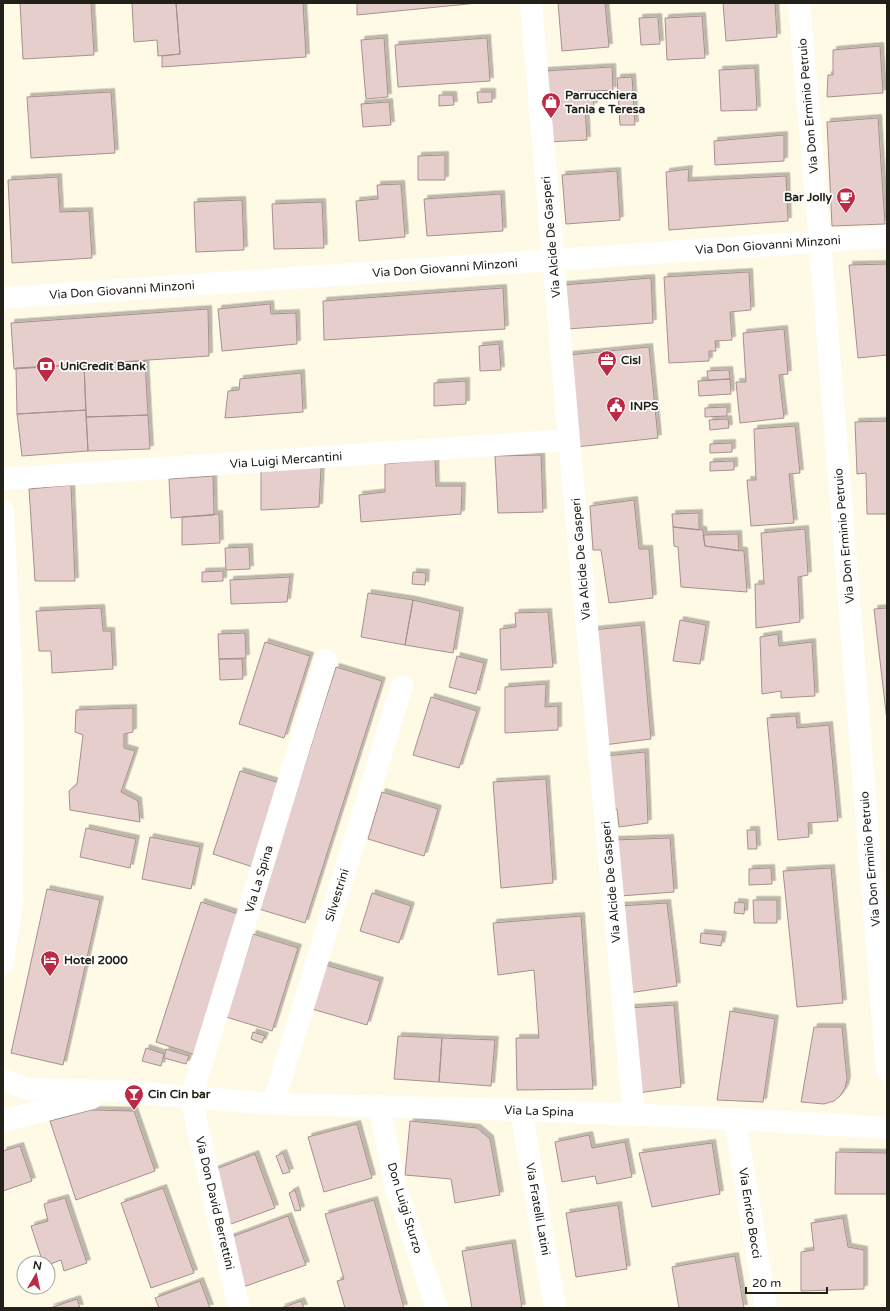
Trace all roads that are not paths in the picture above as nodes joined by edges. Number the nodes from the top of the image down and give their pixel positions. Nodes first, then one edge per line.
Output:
1 (531, 3) edge
2 (799, 3) edge
3 (887, 237) edge
4 (820, 242) junction
5 (553, 260) junction
6 (3, 298) edge
7 (569, 440) junction
8 (3, 479) edge
9 (3, 511) edge
10 (326, 660) dead end
11 (402, 686) dead end
12 (3, 963) edge
13 (887, 1070) edge
14 (3, 1080) edge
15 (116, 1092) junction
16 (191, 1098) junction
17 (273, 1104) junction
18 (379, 1106) junction
19 (521, 1110) junction
20 (634, 1115) junction
21 (735, 1119) junction
22 (3, 1121) edge
23 (887, 1128) edge
24 (238, 1308) edge
25 (437, 1308) edge
26 (555, 1308) edge
27 (766, 1308) edge

1 - 5 street, Via Alcide De Gasperi
2 - 4 street, Via Don Erminio Petruio
3 - 4 street, Via Don Giovanni Minzoni
4 - 5 street, Via Don Giovanni Minzoni
4 - 13 street, Via Don Erminio Petruio
5 - 6 street, Via Don Giovanni Minzoni
5 - 7 street, Via Alcide De Gasperi
7 - 8 street, Via Luigi Mercantini
7 - 20 street, Via Alcide De Gasperi
9 - 12 street
10 - 16 street, Via La Spina
11 - 17 street, Silvestrini
14 - 15 street, Via La Spina
15 - 16 street, Via La Spina
15 - 22 street, Via La Spina
16 - 17 street, Via La Spina
16 - 24 street, Via Don David Berrettini
17 - 18 street, Via La Spina
18 - 19 street, Via La Spina
18 - 25 street, Don Luigi Sturzo
19 - 20 street, Via La Spina
19 - 26 street, Via Fratelli Latini
20 - 21 street, Via La Spina
21 - 23 street, Via La Spina
21 - 27 street, Via Enrico Bocci

